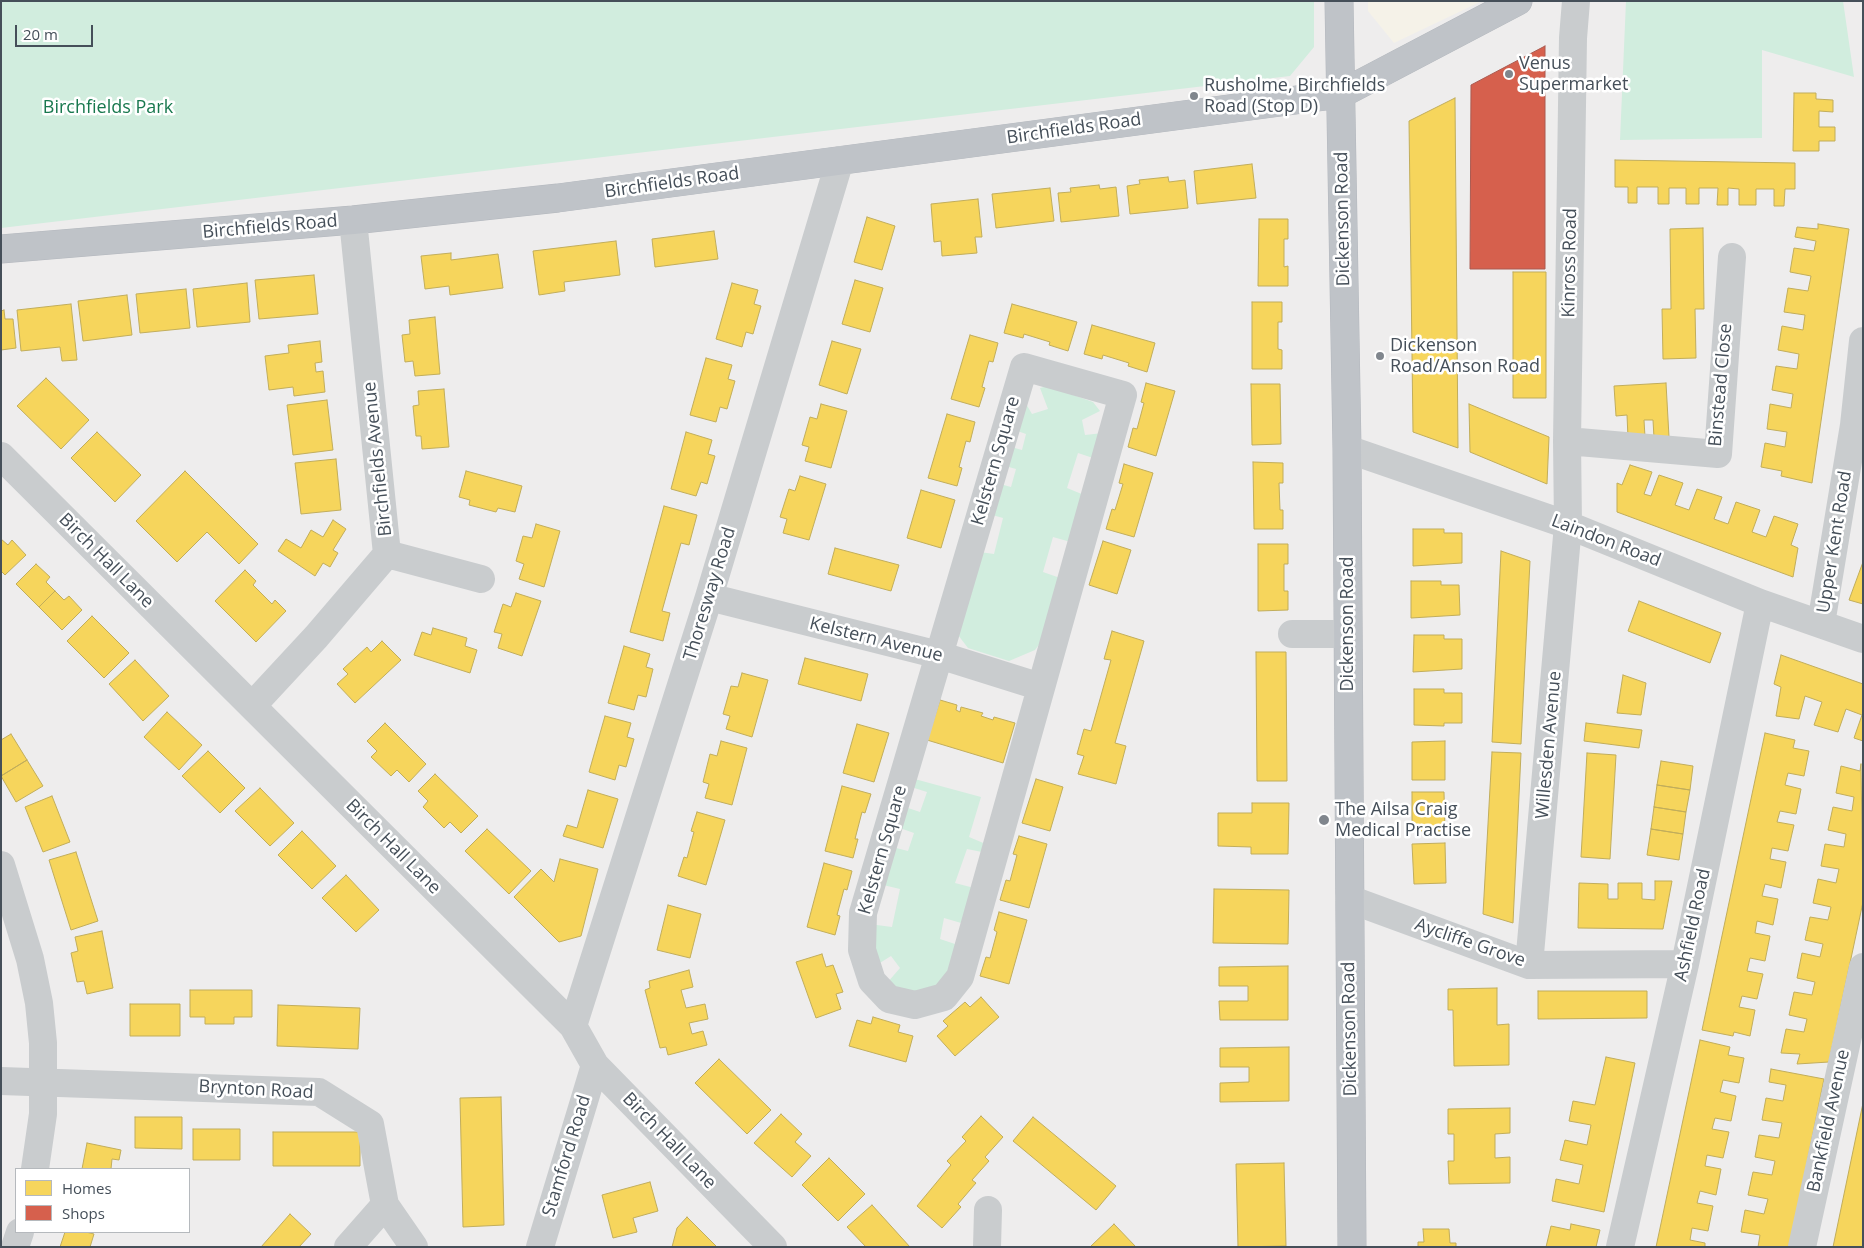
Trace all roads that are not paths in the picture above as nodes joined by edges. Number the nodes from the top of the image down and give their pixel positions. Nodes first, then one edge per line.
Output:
1 (1339, 1) edge
2 (1518, 1) edge
3 (1576, 1) edge
4 (1341, 94) junction
5 (840, 160) junction
6 (353, 220) junction
7 (1, 249) edge
8 (1732, 257) dead end
9 (1863, 341) edge
10 (1858, 427) edge
11 (1567, 442) junction
12 (1347, 449) junction
13 (1, 456) edge
14 (1568, 525) junction
15 (387, 554) junction
16 (481, 579) dead end
17 (709, 597) junction
18 (1760, 602) junction
19 (1821, 624) junction
20 (1292, 634) dead end
21 (1348, 634) junction
22 (1863, 639) edge
23 (939, 656) junction
24 (1041, 687) junction
25 (252, 706) junction
26 (1, 865) edge
27 (1349, 899) junction
28 (1685, 964) junction
29 (1529, 965) junction
30 (1863, 967) edge
31 (573, 1026) junction
32 (595, 1065) junction
33 (1, 1081) edge
34 (43, 1081) junction
35 (35, 1168) edge
36 (385, 1204) junction
37 (988, 1210) dead end
38 (20, 1233) edge
39 (16, 1247) edge
40 (348, 1247) edge
41 (414, 1247) edge
42 (540, 1247) edge
43 (773, 1247) edge
44 (987, 1247) edge
45 (1352, 1247) edge
46 (1620, 1247) edge
47 (1802, 1247) edge

1 - 4 highway, Dickenson Road
2 - 4 highway
3 - 11 street, Kinross Road
4 - 5 highway, Birchfields Road
4 - 12 highway, Dickenson Road
5 - 6 highway, Birchfields Road
5 - 17 street, Thoresway Road
6 - 7 highway, Birchfields Road
6 - 15 street, Birchfields Avenue
8 - 11 street, Binstead Close
9 - 10 street, Upper Kent Road
10 - 19 street, Upper Kent Road
11 - 14 street, Kinross Road
12 - 14 street, Laindon Road
12 - 21 highway, Dickenson Road
13 - 25 street, Birch Hall Lane
14 - 18 street, Laindon Road
14 - 29 street, Willesden Avenue
15 - 16 street
15 - 25 street, Birchfields Avenue
17 - 23 street, Kelstern Avenue
17 - 31 street, Thoresway Road
18 - 19 street, Laindon Road
18 - 28 street, Ashfield Road
19 - 22 street, Laindon Road
20 - 21 street
21 - 27 highway, Dickenson Road
23 - 24 street, Kelstern Avenue
23 - 24 street, Kelstern Square
23 - 24 street, Kelstern Square
25 - 31 street, Birch Hall Lane
26 - 34 street
27 - 29 street, Aycliffe Grove
27 - 45 highway, Dickenson Road
28 - 29 street, Aycliffe Grove
28 - 46 street, Ashfield Road
30 - 47 street, Bankfield Avenue
31 - 32 street, Birch Hall Lane
32 - 42 street, Stamford Road
32 - 43 street, Birch Hall Lane
33 - 34 street, Brynton Road
34 - 35 street
34 - 36 street, Brynton Road
36 - 40 street
36 - 41 street, Brynton Road
37 - 44 street
38 - 39 street

